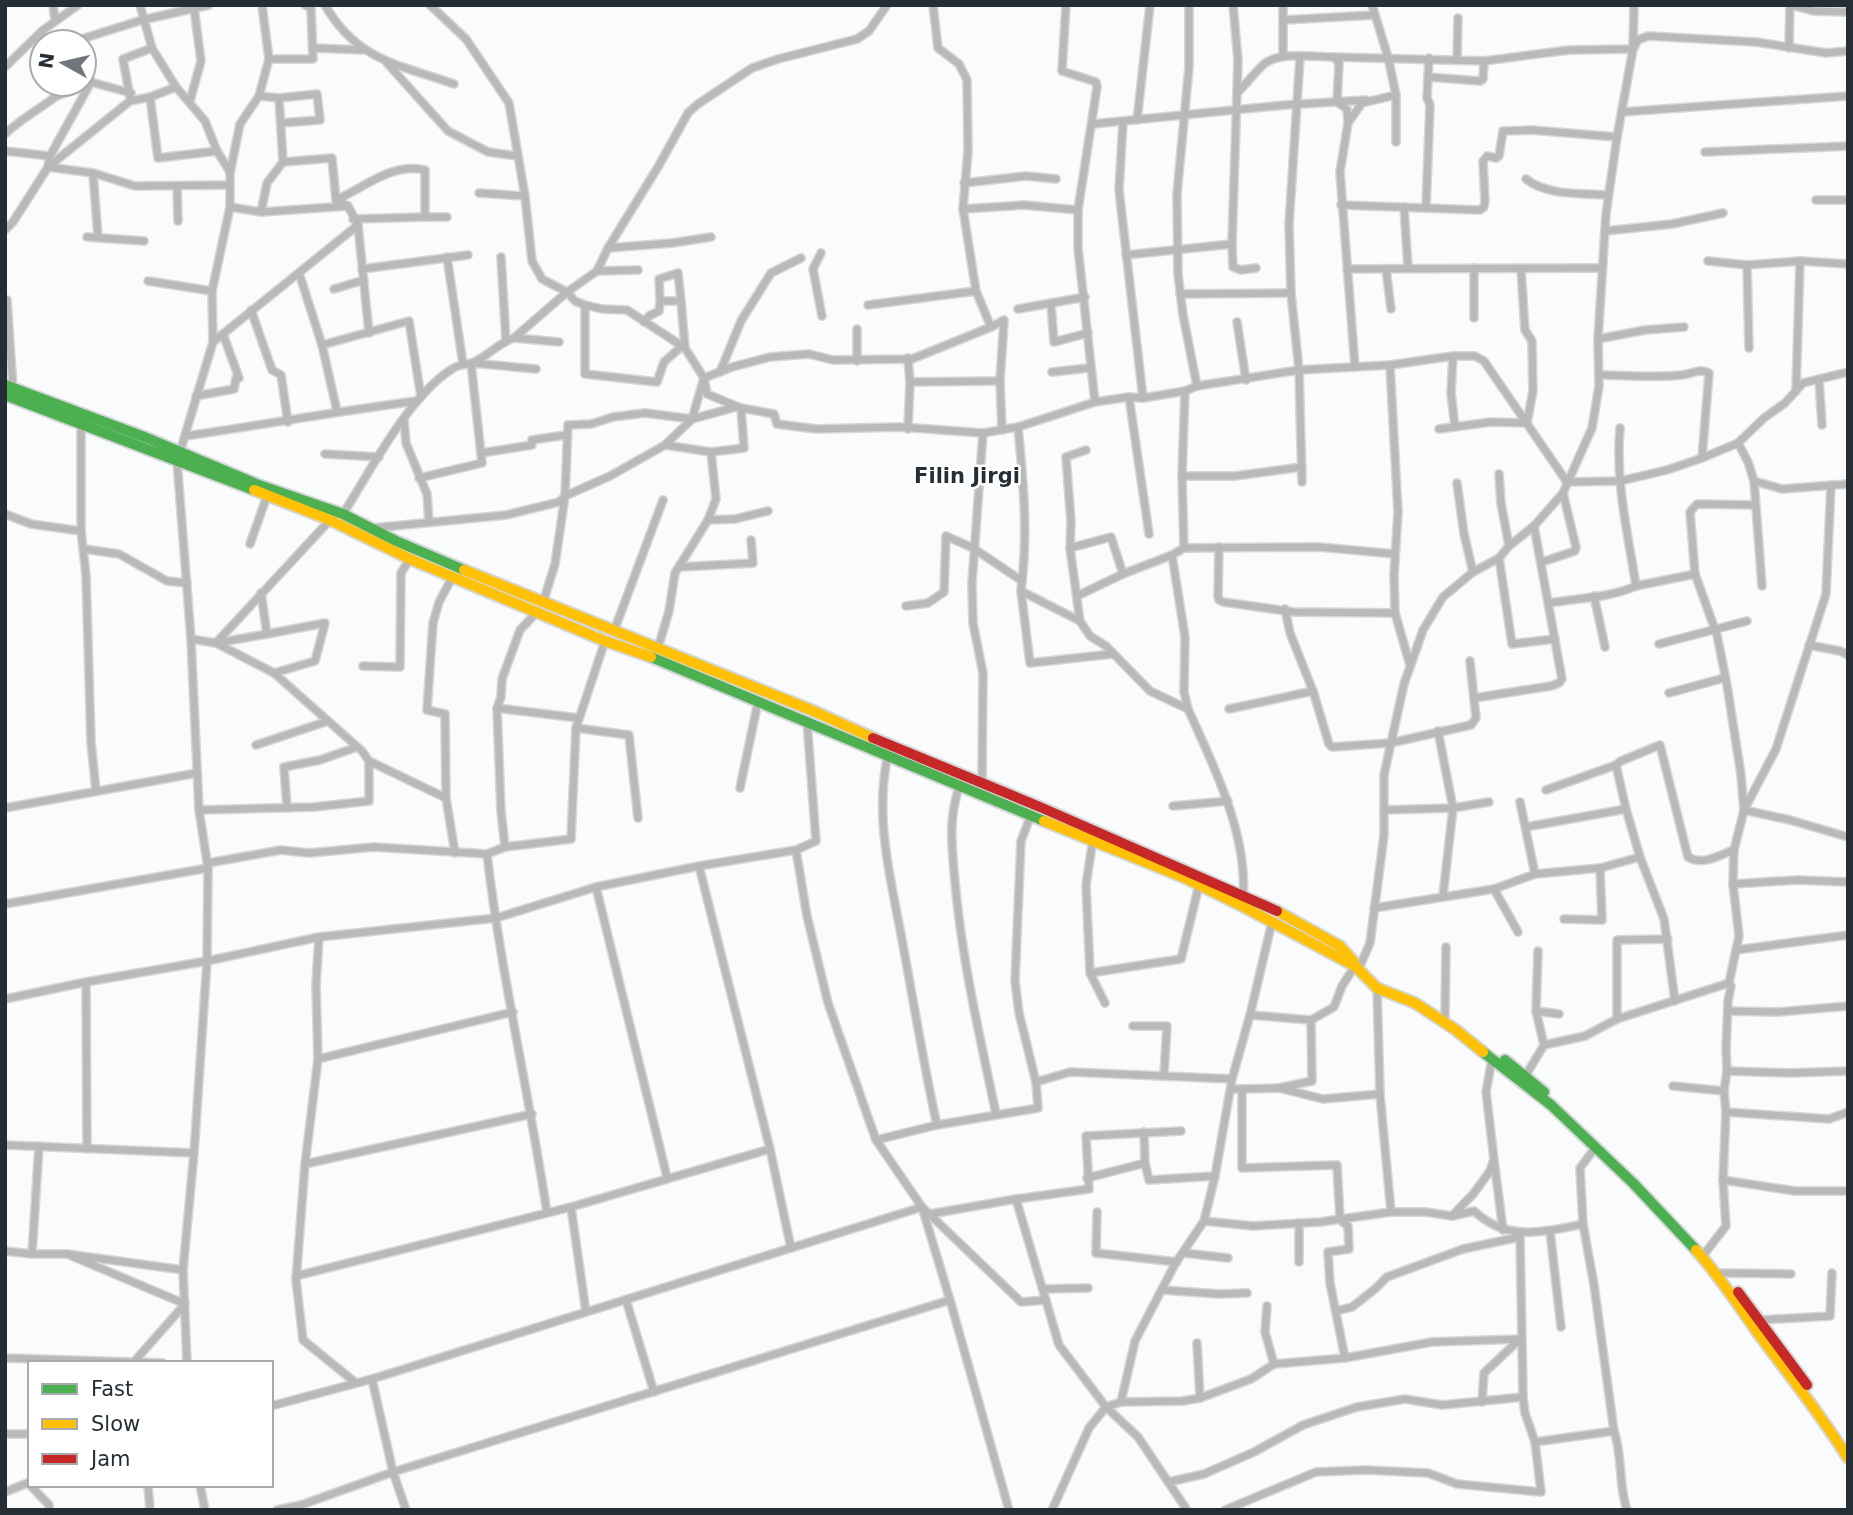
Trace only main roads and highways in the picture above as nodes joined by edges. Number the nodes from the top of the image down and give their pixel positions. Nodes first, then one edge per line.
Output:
1 (8, 389) edge
2 (178, 457) junction
3 (540, 607) junction
4 (694, 663) junction
5 (687, 673) junction
6 (1357, 967) junction
7 (1848, 1448) edge
8 (1848, 1458) edge

1 - 2 main road
1 - 2 main road
2 - 3 main road
2 - 3 main road
3 - 4 main road
3 - 5 main road
4 - 5 main road
4 - 6 main road
5 - 6 main road
6 - 7 main road
6 - 8 main road

